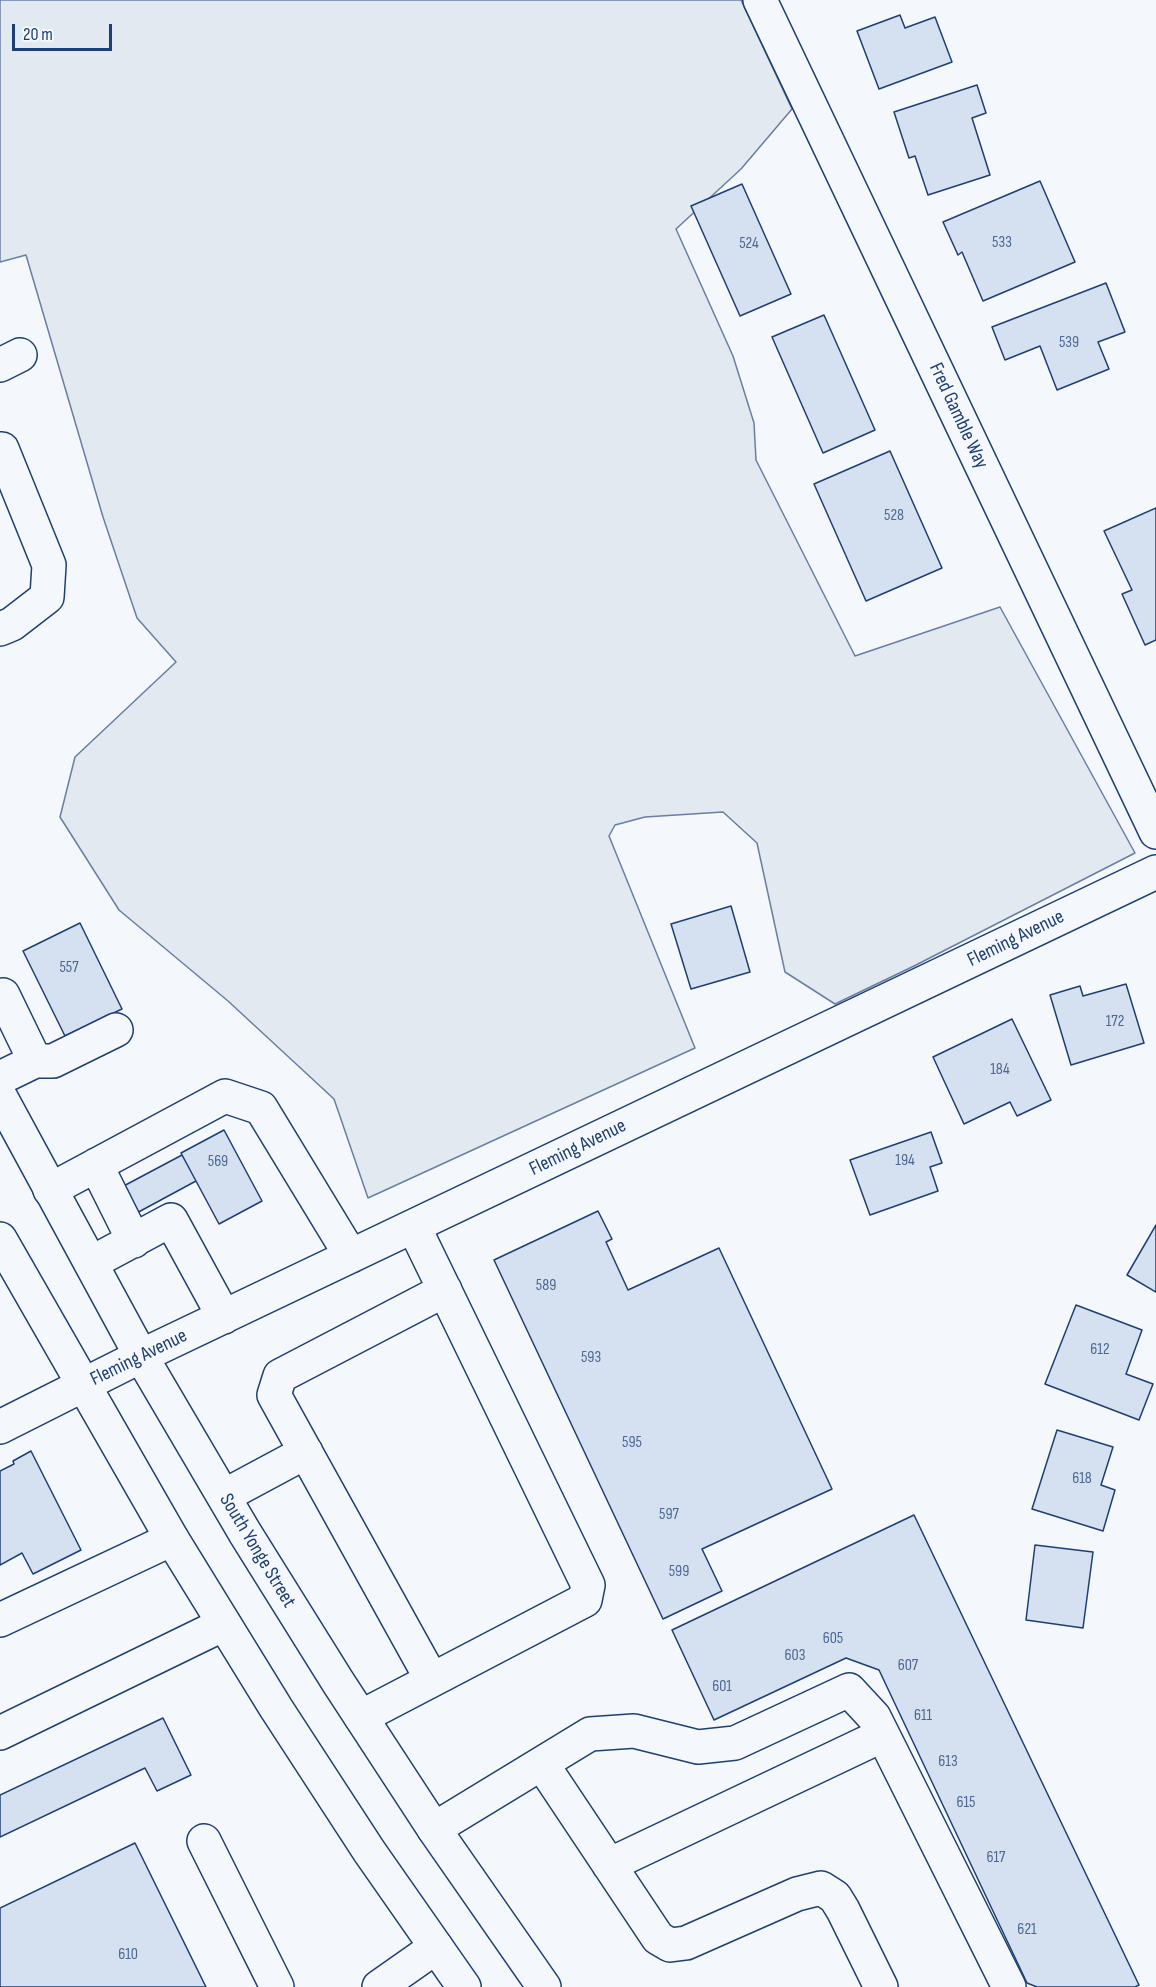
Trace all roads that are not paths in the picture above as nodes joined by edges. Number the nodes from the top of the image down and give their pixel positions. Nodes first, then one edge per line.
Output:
1 (760, 0) edge
2 (0, 448) edge
3 (0, 629) edge
4 (1156, 832) edge
5 (1156, 872) edge
6 (0, 996) edge
7 (116, 1030) dead end
8 (35, 1061) junction
9 (0, 1078) edge
10 (0, 1096) edge
11 (96, 1165) junction
12 (50, 1190) junction
13 (414, 1227) junction
14 (0, 1239) edge
15 (134, 1240) junction
16 (351, 1256) junction
17 (91, 1263) junction
18 (445, 1290) junction
19 (224, 1317) junction
20 (141, 1356) junction
21 (82, 1385) junction
22 (0, 1427) edge
23 (306, 1452) junction
24 (224, 1496) junction
25 (172, 1539) junction
26 (0, 1620) edge
27 (224, 1624) junction
28 (432, 1680) junction
29 (361, 1717) junction
30 (0, 1733) edge
31 (883, 1735) junction
32 (542, 1764) junction
33 (434, 1829) junction
34 (204, 1841) dead end
35 (609, 1864) junction
36 (436, 1947) junction
37 (277, 1987) edge
38 (379, 1987) edge
39 (464, 1987) edge
40 (544, 1987) edge
41 (881, 1987) edge
42 (1009, 1987) edge

1 - 4 street, Fred Gamble Way
2 - 3 street
5 - 13 street, Fleming Avenue
6 - 8 street
7 - 8 street
8 - 9 street
10 - 12 street, South Yonge Street
11 - 12 street
11 - 15 street
11 - 16 street
12 - 17 street, South Yonge Street
13 - 16 street, Fleming Avenue
13 - 18 street
14 - 21 street
15 - 17 street
15 - 19 street
16 - 19 street, Fleming Avenue
17 - 20 street, South Yonge Street
18 - 23 street
18 - 28 street
19 - 20 street, Fleming Avenue
20 - 21 street, Fleming Avenue
20 - 24 street, South Yonge Street
21 - 22 street, Fleming Avenue
21 - 25 street
23 - 24 street
23 - 28 street
24 - 29 street, South Yonge Street
25 - 26 street
25 - 27 street
27 - 30 street
27 - 36 street
28 - 29 street
29 - 33 street, South Yonge Street
31 - 32 street
31 - 35 street
31 - 42 street
32 - 33 street
32 - 35 street
33 - 40 street, South Yonge Street
34 - 37 street
35 - 41 street
36 - 38 street
36 - 39 street

